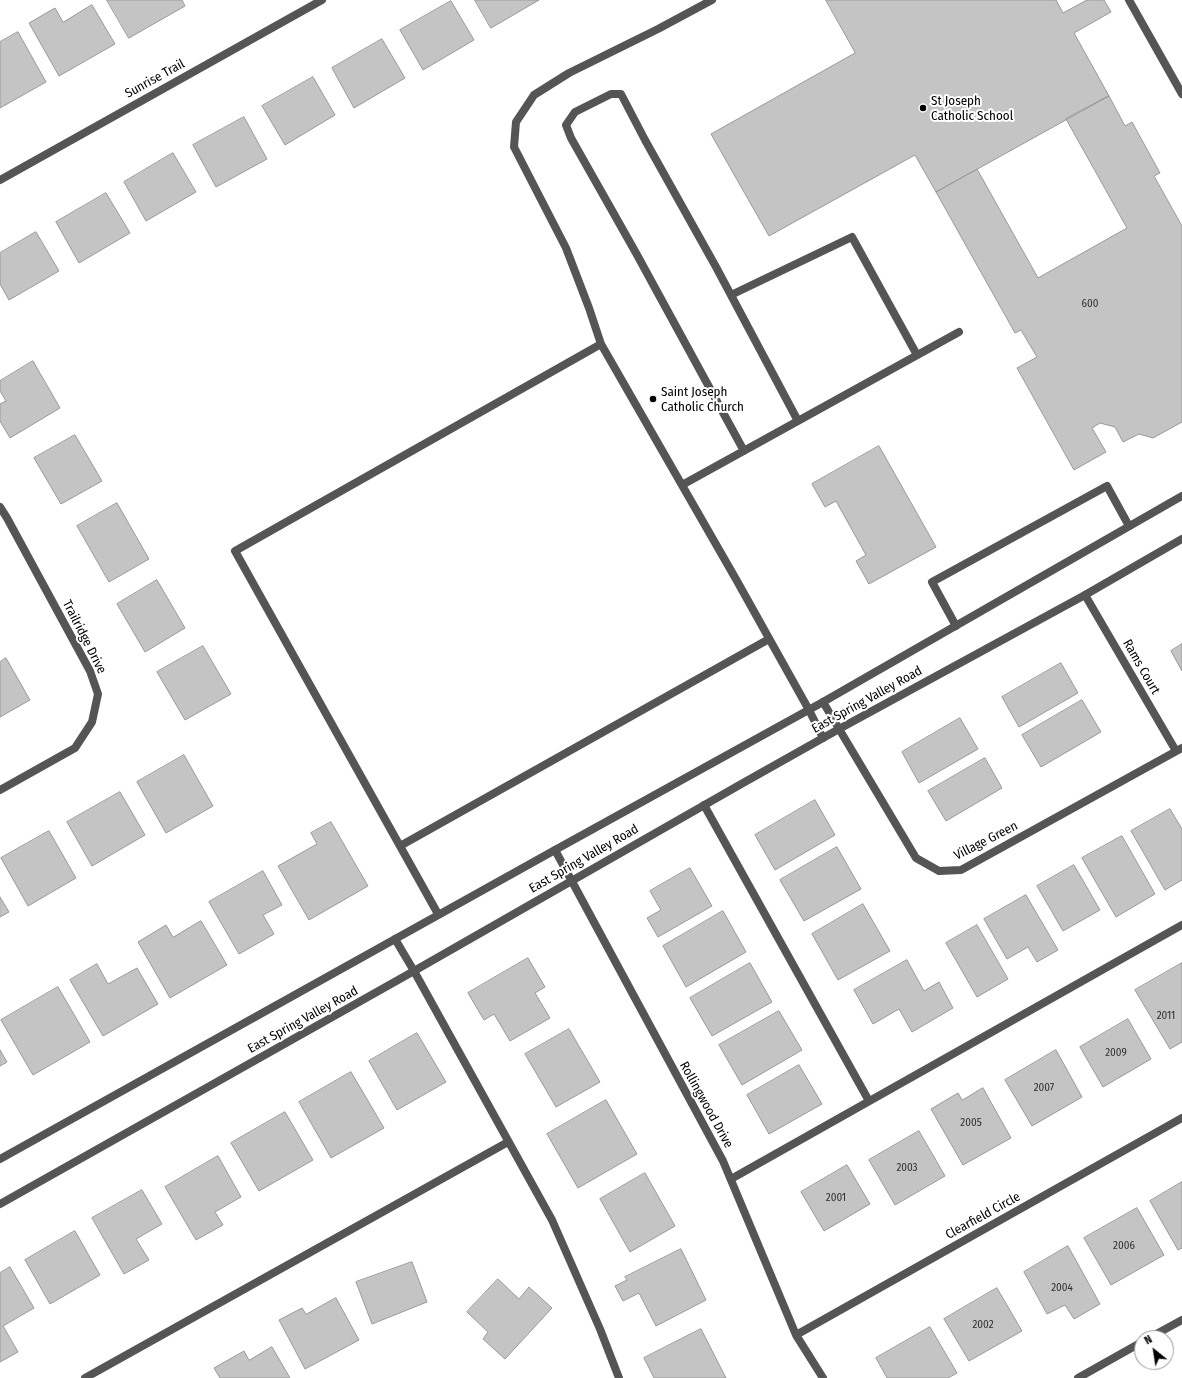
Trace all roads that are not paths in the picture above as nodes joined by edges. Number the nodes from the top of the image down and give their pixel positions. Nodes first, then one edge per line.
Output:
1 (322, 0) edge
2 (712, 0) edge
3 (1129, 0) edge
4 (1182, 94) edge
5 (0, 180) edge
6 (731, 295) junction
7 (959, 332) dead end
8 (601, 344) junction
9 (918, 355) junction
10 (798, 421) junction
11 (744, 451) junction
12 (682, 485) junction
13 (1182, 496) edge
14 (0, 508) edge
15 (1129, 526) junction
16 (1182, 539) edge
17 (1084, 595) junction
18 (956, 626) junction
19 (769, 638) junction
20 (824, 702) junction
21 (809, 710) junction
22 (839, 729) junction
23 (824, 738) junction
24 (1179, 749) edge
25 (0, 790) edge
26 (704, 806) junction
27 (400, 846) junction
28 (555, 850) junction
29 (571, 881) junction
30 (438, 914) junction
31 (1182, 925) edge
32 (395, 939) junction
33 (414, 970) junction
34 (868, 1102) junction
35 (1182, 1118) edge
36 (508, 1142) junction
37 (0, 1159) edge
38 (731, 1179) junction
39 (0, 1204) edge
40 (1182, 1320) edge
41 (1164, 1330) edge
42 (796, 1335) junction
43 (1134, 1346) edge
44 (85, 1378) edge
45 (620, 1378) edge
46 (823, 1378) edge
47 (1078, 1378) edge

1 - 5 street, Sunrise Trail
2 - 8 street
3 - 4 street
6 - 9 street
6 - 10 street
6 - 11 street
7 - 9 street
8 - 12 street
8 - 27 street
9 - 10 street
10 - 11 street
11 - 12 street
12 - 19 street
13 - 15 street, East Spring Valley Road
14 - 25 street, Trailridge Drive
15 - 18 street, East Spring Valley Road
15 - 18 street
16 - 17 street, East Spring Valley Road
17 - 22 street, East Spring Valley Road
17 - 24 street, Rams Court
18 - 20 street, East Spring Valley Road
19 - 21 street
19 - 27 street
20 - 21 street, East Spring Valley Road
20 - 22 street, Village Green
21 - 23 street
21 - 28 street, East Spring Valley Road
22 - 23 street, East Spring Valley Road
22 - 24 street, Village Green
23 - 26 street, East Spring Valley Road
26 - 29 street, East Spring Valley Road
26 - 34 street
27 - 30 street
28 - 29 street, Rollingwood Drive
28 - 30 street, East Spring Valley Road
29 - 33 street, East Spring Valley Road
29 - 38 street, Rollingwood Drive
30 - 32 street, East Spring Valley Road
31 - 34 street
32 - 33 street
32 - 37 street, East Spring Valley Road
33 - 36 street
33 - 39 street, East Spring Valley Road
34 - 38 street
35 - 42 street, Clearfield Circle
36 - 44 street
36 - 45 street
38 - 42 street, Rollingwood Drive
40 - 41 street
42 - 46 street, Rollingwood Drive
43 - 47 street

